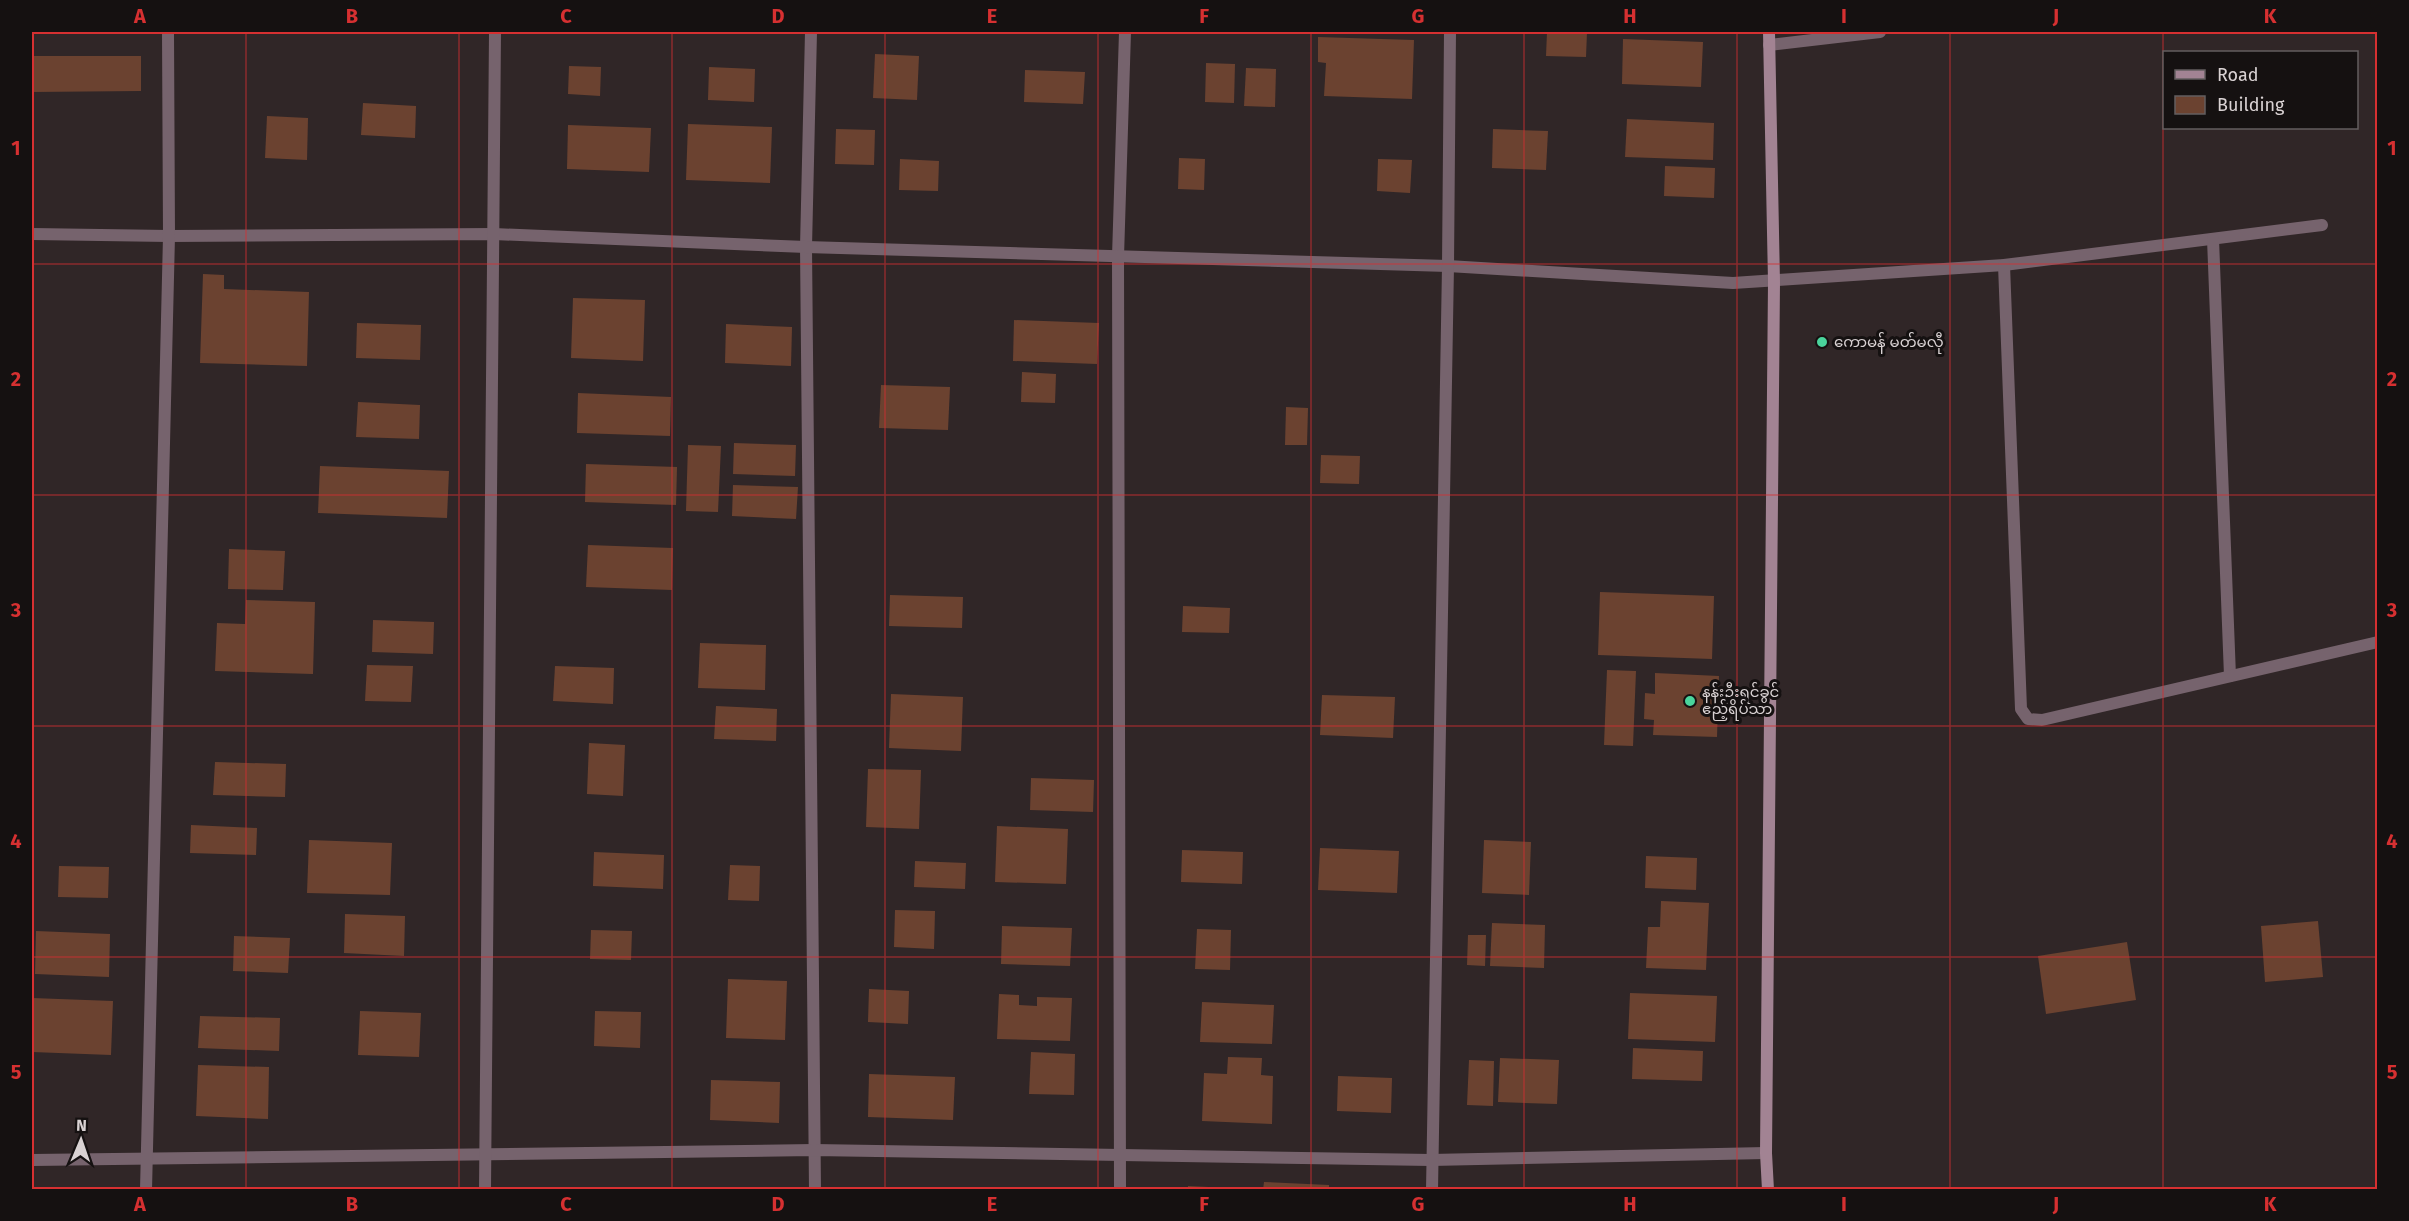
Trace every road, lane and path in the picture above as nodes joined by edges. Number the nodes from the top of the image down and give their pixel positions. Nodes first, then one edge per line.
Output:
1 (168, 32) edge
2 (495, 32) edge
3 (812, 32) edge
4 (1125, 32) edge
5 (1450, 32) edge
6 (1769, 32) edge
7 (1880, 32) edge
8 (1769, 45) junction
9 (2322, 225) dead end
10 (32, 234) edge
11 (494, 234) junction
12 (169, 236) junction
13 (2213, 239) junction
14 (806, 247) junction
15 (1118, 257) junction
16 (2004, 265) junction
17 (1448, 266) junction
18 (1774, 282) junction
19 (2378, 642) edge
20 (2230, 676) junction
21 (814, 1150) junction
22 (1766, 1153) junction
23 (1119, 1154) junction
24 (486, 1156) junction
25 (32, 1160) edge
26 (147, 1160) junction
27 (1431, 1160) junction
28 (146, 1190) edge
29 (485, 1190) edge
30 (814, 1190) edge
31 (1120, 1190) edge
32 (1432, 1190) edge
33 (1768, 1190) edge

1 - 12 street
2 - 11 street
3 - 14 street
4 - 15 street
5 - 17 street
6 - 8 main road
7 - 8 street
8 - 18 main road
9 - 13 street
10 - 12 street
11 - 12 street
11 - 14 street
11 - 24 street
12 - 26 street
13 - 16 street
13 - 20 street
14 - 15 street
14 - 21 street
15 - 17 street
15 - 23 street
16 - 18 street
16 - 20 street
17 - 18 street
17 - 27 street
18 - 22 main road
19 - 20 street
21 - 23 street
21 - 24 street
21 - 30 street
22 - 27 street
22 - 33 main road
23 - 27 street
23 - 31 street
24 - 26 street
24 - 29 street
25 - 26 street
26 - 28 street
27 - 32 street

